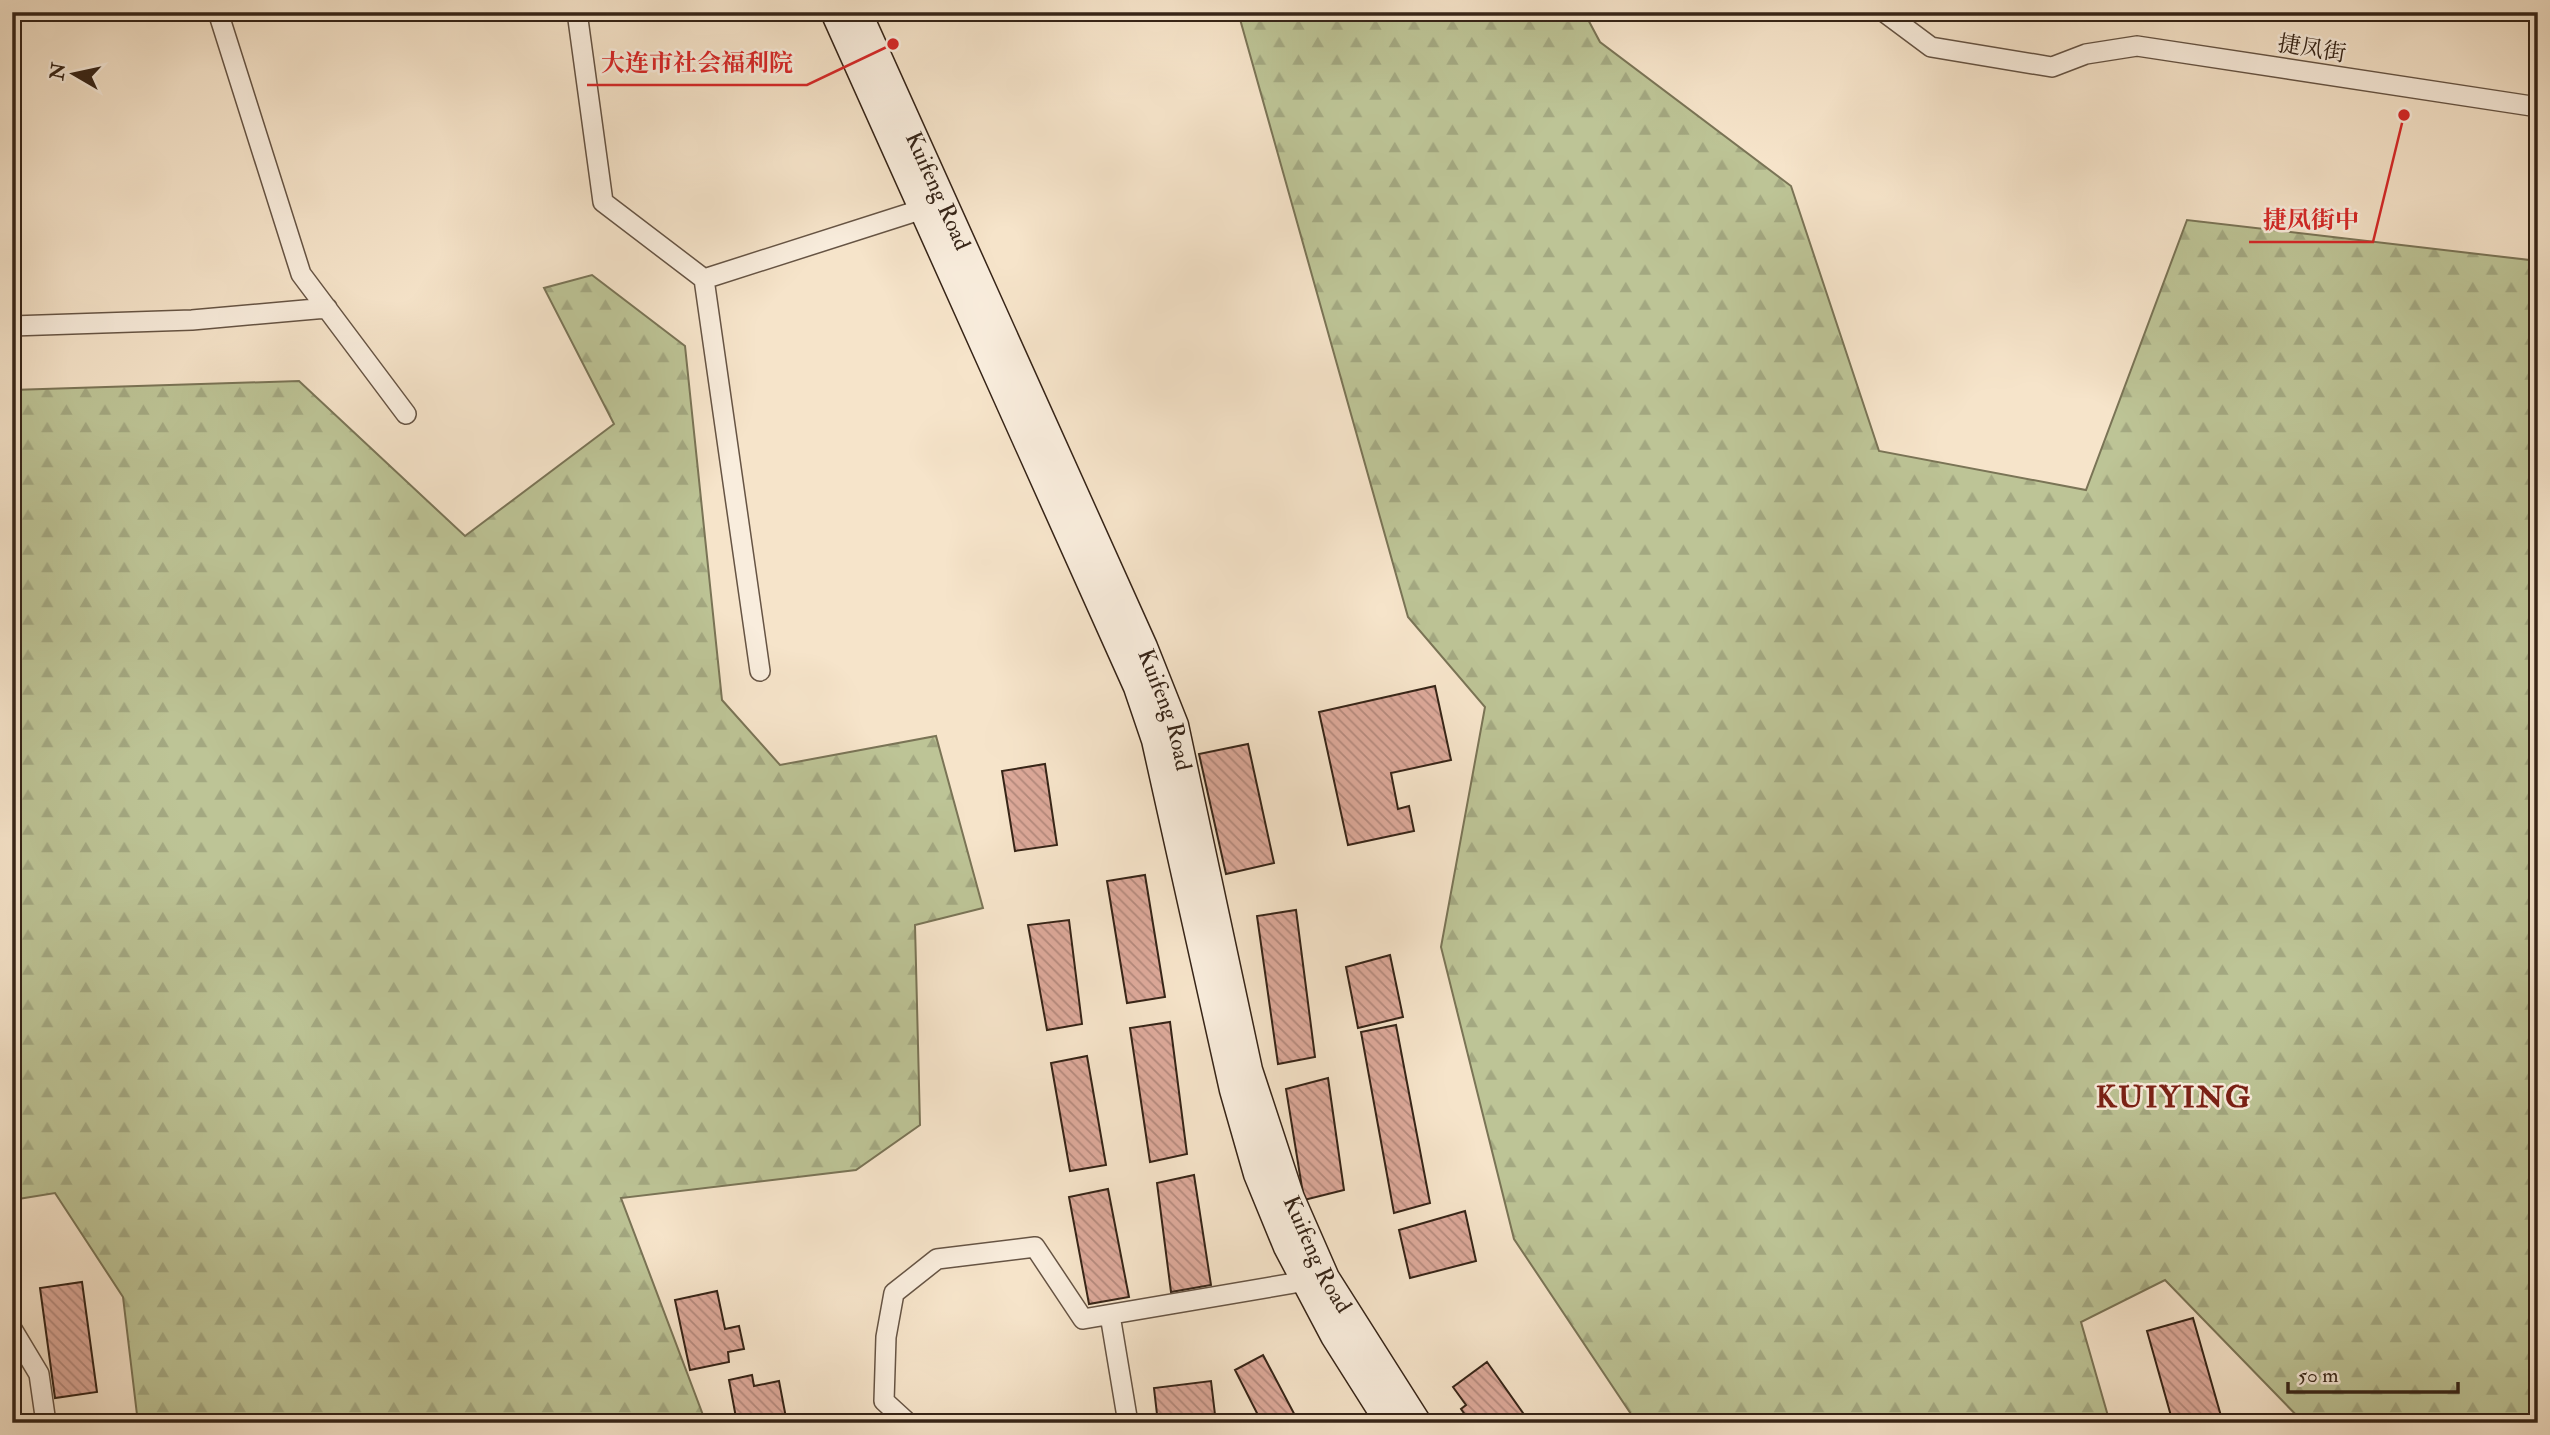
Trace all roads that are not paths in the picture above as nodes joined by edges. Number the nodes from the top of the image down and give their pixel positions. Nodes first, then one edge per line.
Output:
1 (218, 12) edge
2 (577, 12) edge
3 (834, 12) edge
4 (858, 12) edge
5 (1884, 12) edge
6 (2538, 107) edge
7 (923, 209) junction
8 (704, 279) junction
9 (327, 308) junction
10 (12, 326) edge
11 (406, 414) dead end
12 (760, 671) dead end
13 (1316, 1280) junction
14 (1110, 1315) junction
15 (12, 1329) edge
16 (46, 1423) edge
17 (908, 1423) edge
18 (1128, 1423) edge
19 (1389, 1423) edge
20 (1418, 1423) edge

1 - 9 street
2 - 8 street
3 - 7 main road, Kuifeng Road
4 - 13 main road, Kuifeng Road
5 - 6 street, 捷凤街
7 - 8 street
7 - 13 main road, Kuifeng Road
8 - 12 street
9 - 10 street
9 - 11 street
13 - 14 street
13 - 19 main road, Kuifeng Road
13 - 20 main road, Kuifeng Road
14 - 17 street
14 - 18 street
15 - 16 street

